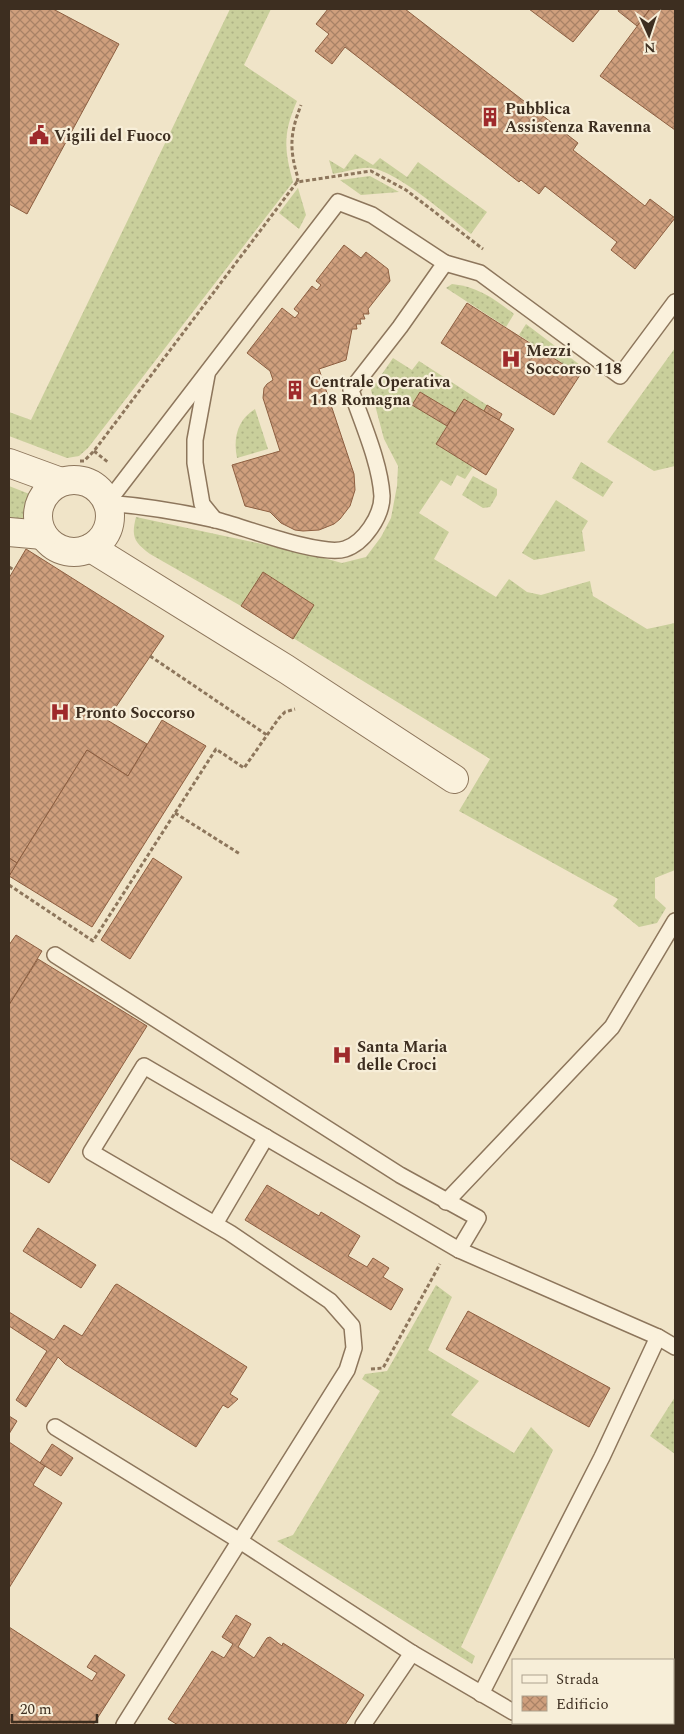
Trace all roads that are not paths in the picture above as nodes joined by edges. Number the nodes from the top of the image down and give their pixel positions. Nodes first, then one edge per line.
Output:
1 (445, 264) junction
2 (675, 302) edge
3 (208, 371) junction
4 (9, 463) edge
5 (68, 472) junction
6 (107, 503) junction
7 (215, 520) junction
8 (9, 532) edge
9 (43, 535) junction
10 (91, 548) junction
11 (454, 779) dead end
12 (675, 921) edge
13 (55, 956) dead end
14 (266, 1137) junction
15 (446, 1202) junction
16 (215, 1224) junction
17 (455, 1248) junction
18 (658, 1337) junction
19 (675, 1346) edge
20 (55, 1428) dead end
21 (240, 1541) junction
22 (412, 1654) junction
23 (481, 1694) junction
24 (512, 1711) edge
25 (124, 1725) edge
26 (363, 1725) edge

1 - 2 lane
1 - 3 lane
1 - 7 lane
3 - 6 lane
3 - 7 lane
4 - 5 street
5 - 6 street
5 - 9 street
6 - 7 lane
6 - 10 street
8 - 9 street
9 - 10 street
10 - 11 street
12 - 15 lane
13 - 15 lane
14 - 16 lane
14 - 16 lane
14 - 17 lane
15 - 17 lane
16 - 21 lane
17 - 18 lane
18 - 19 lane
18 - 23 lane
20 - 21 lane
21 - 22 lane
21 - 25 lane
22 - 23 lane
22 - 26 lane
23 - 24 lane

